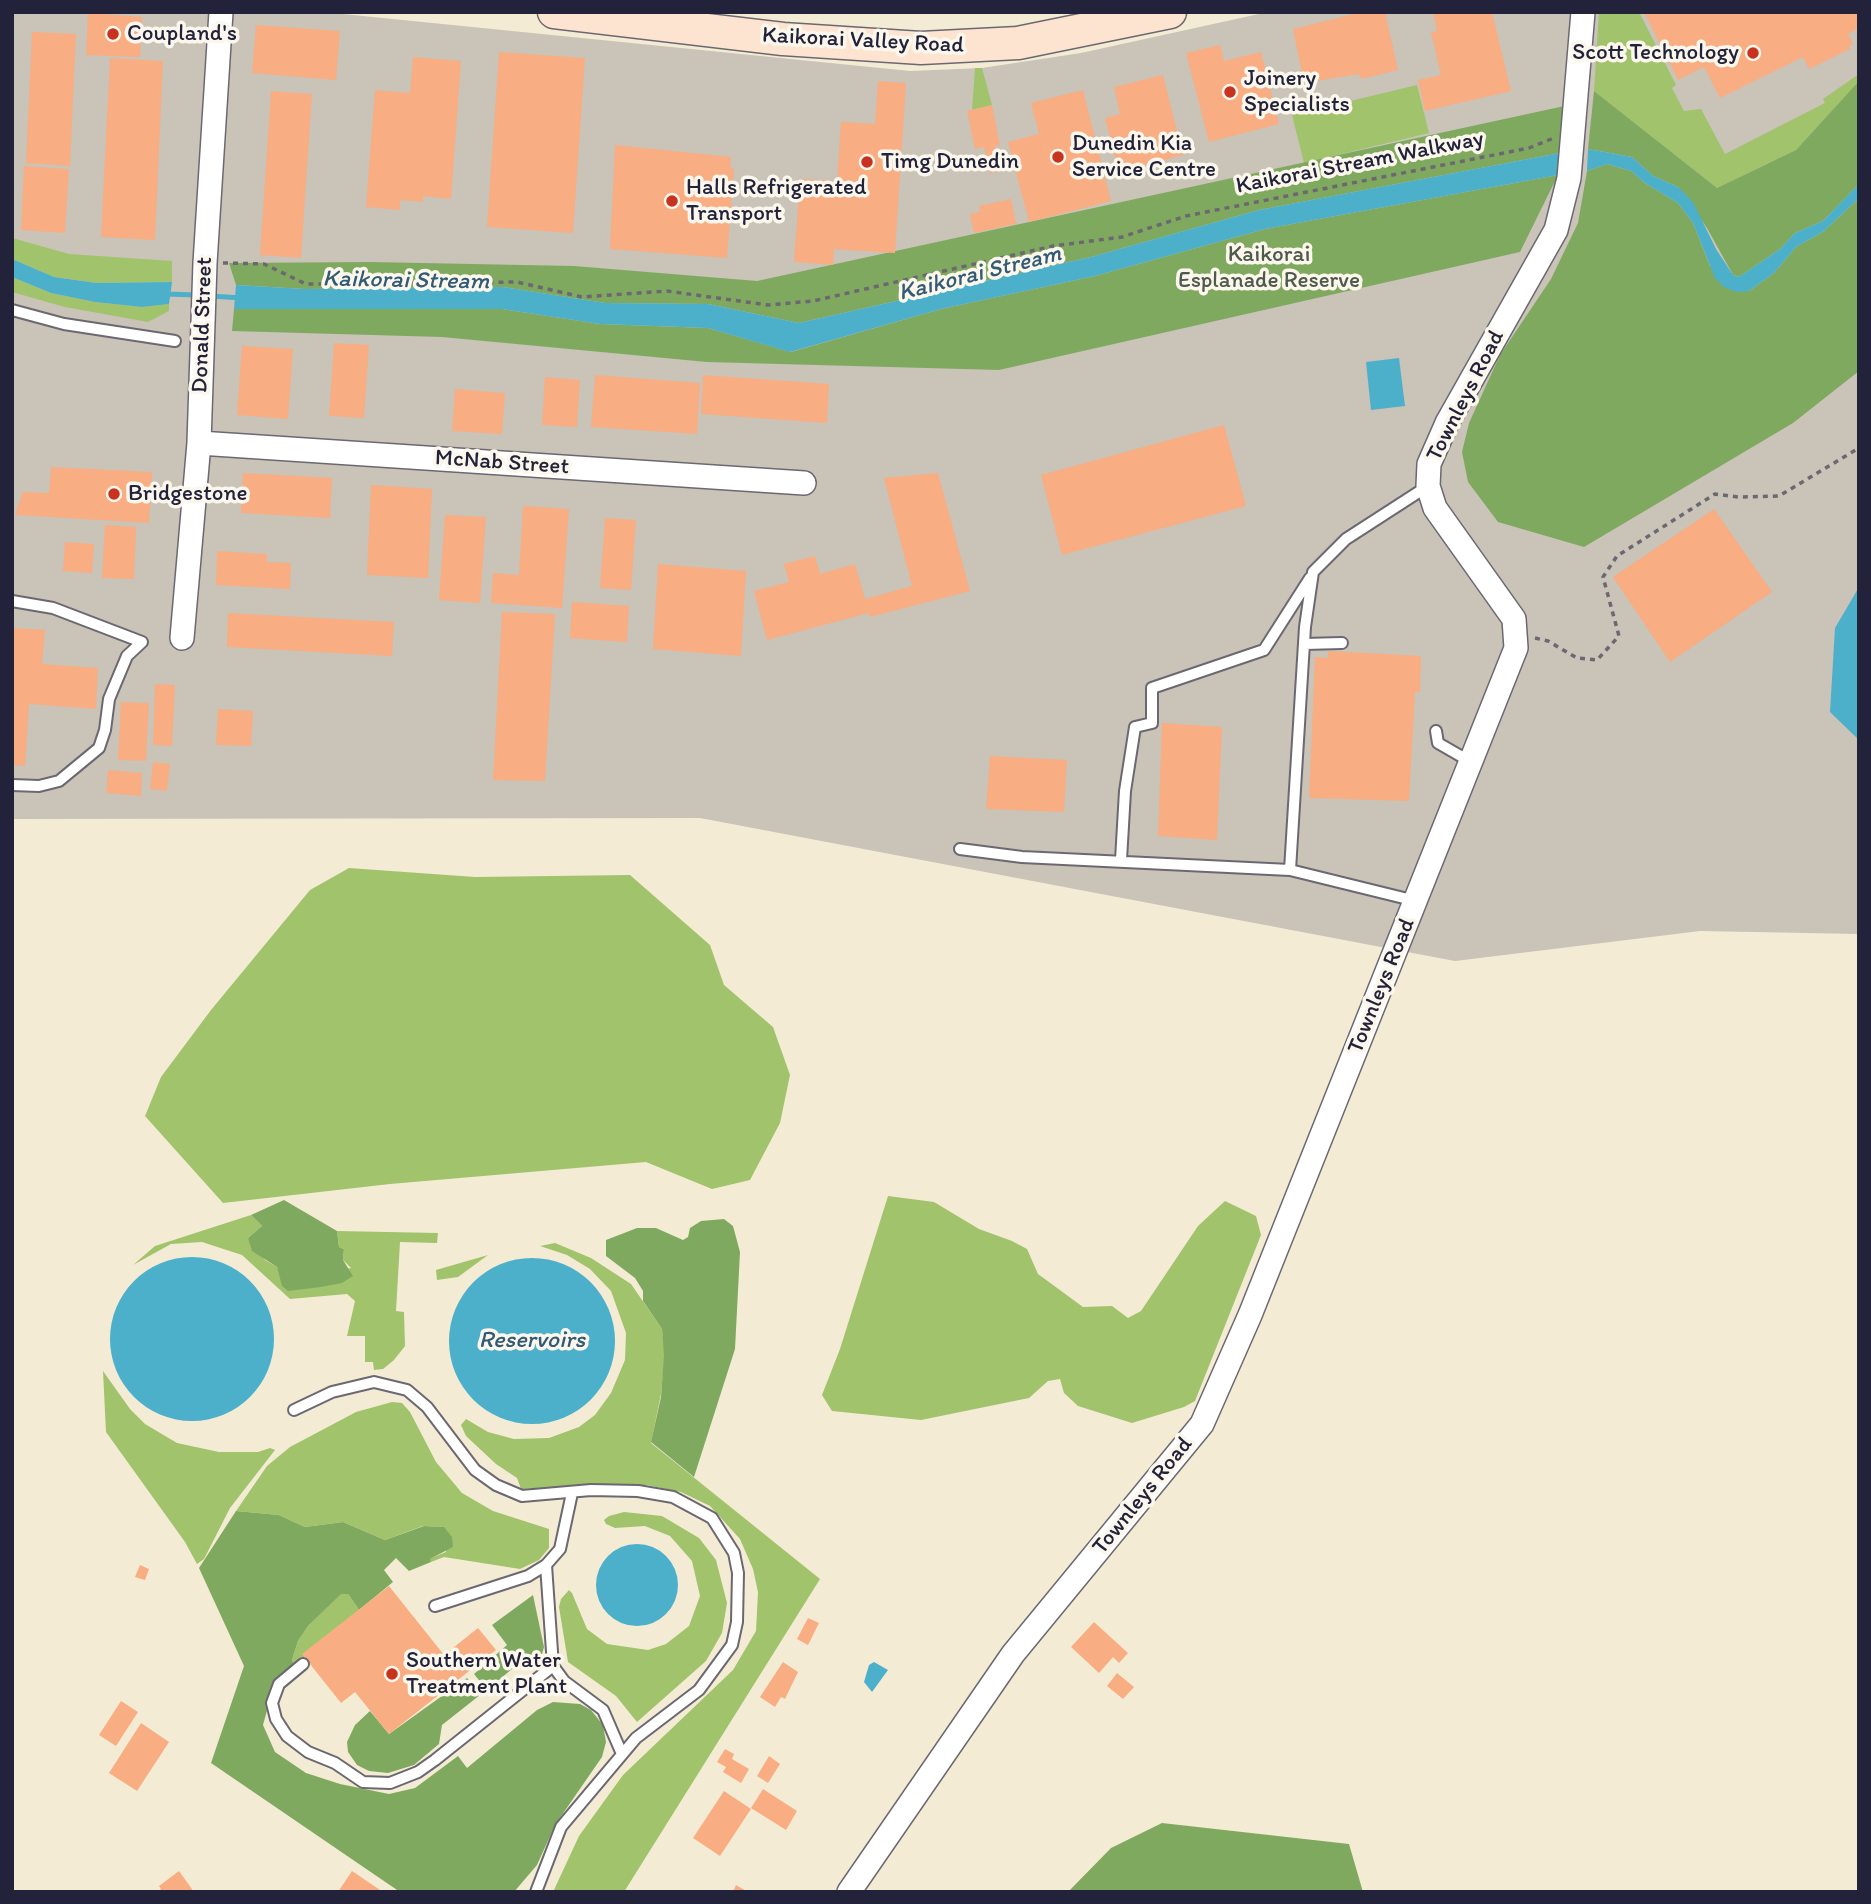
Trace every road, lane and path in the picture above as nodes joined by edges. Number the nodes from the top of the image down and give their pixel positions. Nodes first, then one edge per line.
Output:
1 (221, 12) edge
2 (554, 12) edge
3 (746, 12) edge
4 (1072, 12) edge
5 (1170, 12) edge
6 (1583, 12) edge
7 (1571, 138) junction
8 (205, 263) junction
9 (12, 310) edge
10 (175, 341) dead end
11 (200, 443) junction
12 (1859, 448) edge
13 (804, 483) dead end
14 (1428, 486) junction
15 (1313, 572) junction
16 (12, 601) edge
17 (1516, 635) junction
18 (182, 638) dead end
19 (1342, 643) dead end
20 (1304, 644) junction
21 (1436, 731) dead end
22 (1471, 762) junction
23 (12, 785) edge
24 (960, 849) dead end
25 (1121, 860) junction
26 (1290, 870) junction
27 (1416, 901) junction
28 (294, 1410) dead end
29 (572, 1493) junction
30 (546, 1565) junction
31 (435, 1606) dead end
32 (303, 1664) dead end
33 (553, 1666) junction
34 (622, 1754) junction
35 (536, 1892) edge
36 (849, 1892) edge

1 - 8 street, Donald Street
2 - 5 main road, Kaikorai Valley Road
3 - 4 main road, Kaikorai Valley Road
6 - 7 street, Townleys Road
7 - 8 path, Kaikorai Stream Walkway
7 - 14 street, Townleys Road
8 - 11 street, Donald Street
9 - 10 lane
11 - 13 street, McNab Street
11 - 18 street, Donald Street
12 - 17 path
14 - 15 lane
14 - 17 street, Townleys Road
15 - 20 lane
15 - 25 lane
16 - 23 lane
17 - 22 street, Townleys Road
19 - 20 lane
20 - 26 lane
21 - 22 lane
22 - 27 street, Townleys Road
24 - 25 lane
25 - 26 lane
26 - 27 lane
27 - 36 street, Townleys Road
28 - 29 lane
29 - 30 lane
29 - 34 lane
30 - 31 lane
30 - 33 lane
32 - 33 lane
33 - 34 lane
34 - 35 lane

